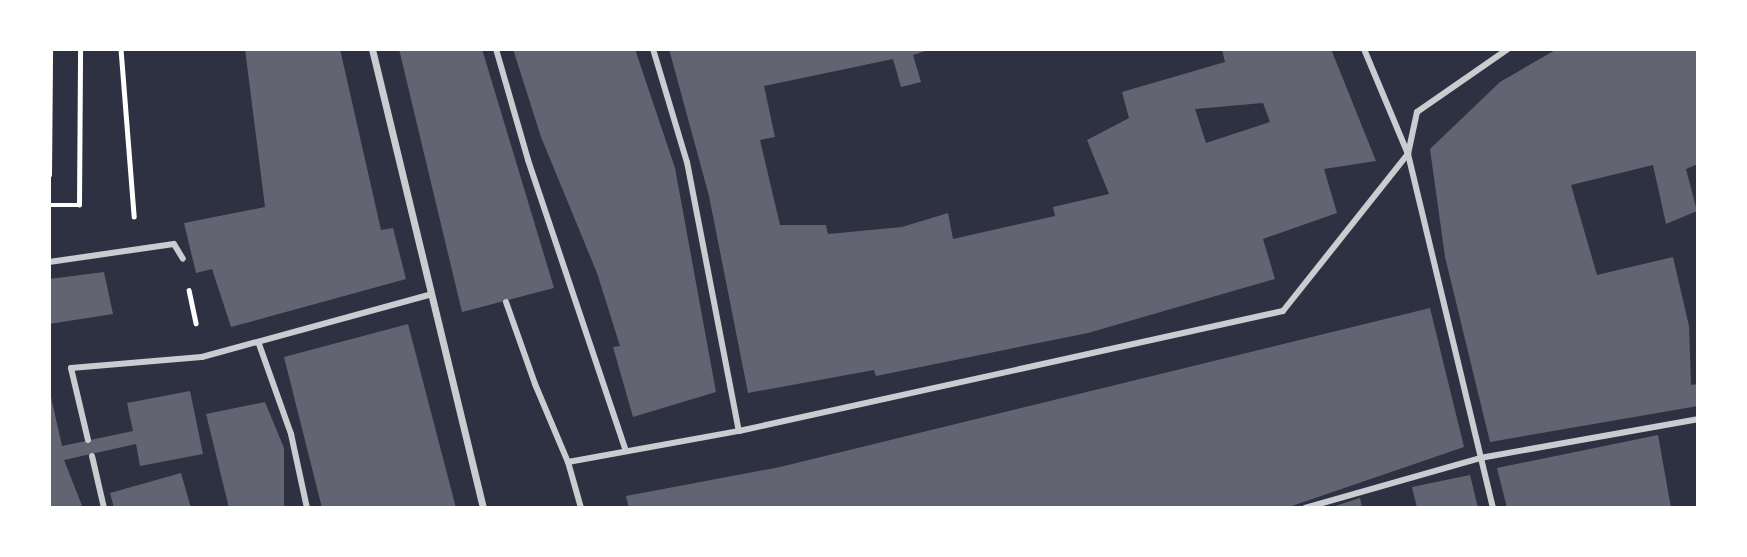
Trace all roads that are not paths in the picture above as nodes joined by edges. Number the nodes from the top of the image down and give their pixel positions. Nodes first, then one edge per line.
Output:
1 (372, 49) edge
2 (496, 49) edge
3 (653, 49) edge
4 (1364, 49) edge
5 (1508, 49) edge
6 (1408, 155) junction
7 (183, 259) road end
8 (49, 262) edge
9 (429, 295) junction
10 (506, 302) dead end
11 (259, 344) junction
12 (1698, 419) edge
13 (739, 431) junction
14 (88, 440) dead end
15 (626, 451) junction
16 (92, 456) dead end
17 (1480, 458) junction
18 (568, 462) junction
19 (104, 508) edge
20 (307, 508) edge
21 (483, 508) edge
22 (581, 508) edge
23 (1305, 508) edge
24 (1493, 508) edge

1 - 9 street
2 - 15 street
3 - 13 street
4 - 6 street
5 - 6 street
6 - 13 street
6 - 17 street
7 - 8 street
9 - 11 street
9 - 21 street
10 - 18 street
11 - 14 street
11 - 20 street
12 - 17 street
13 - 15 street
15 - 18 street
16 - 19 street
17 - 23 street
17 - 24 street
18 - 22 street

